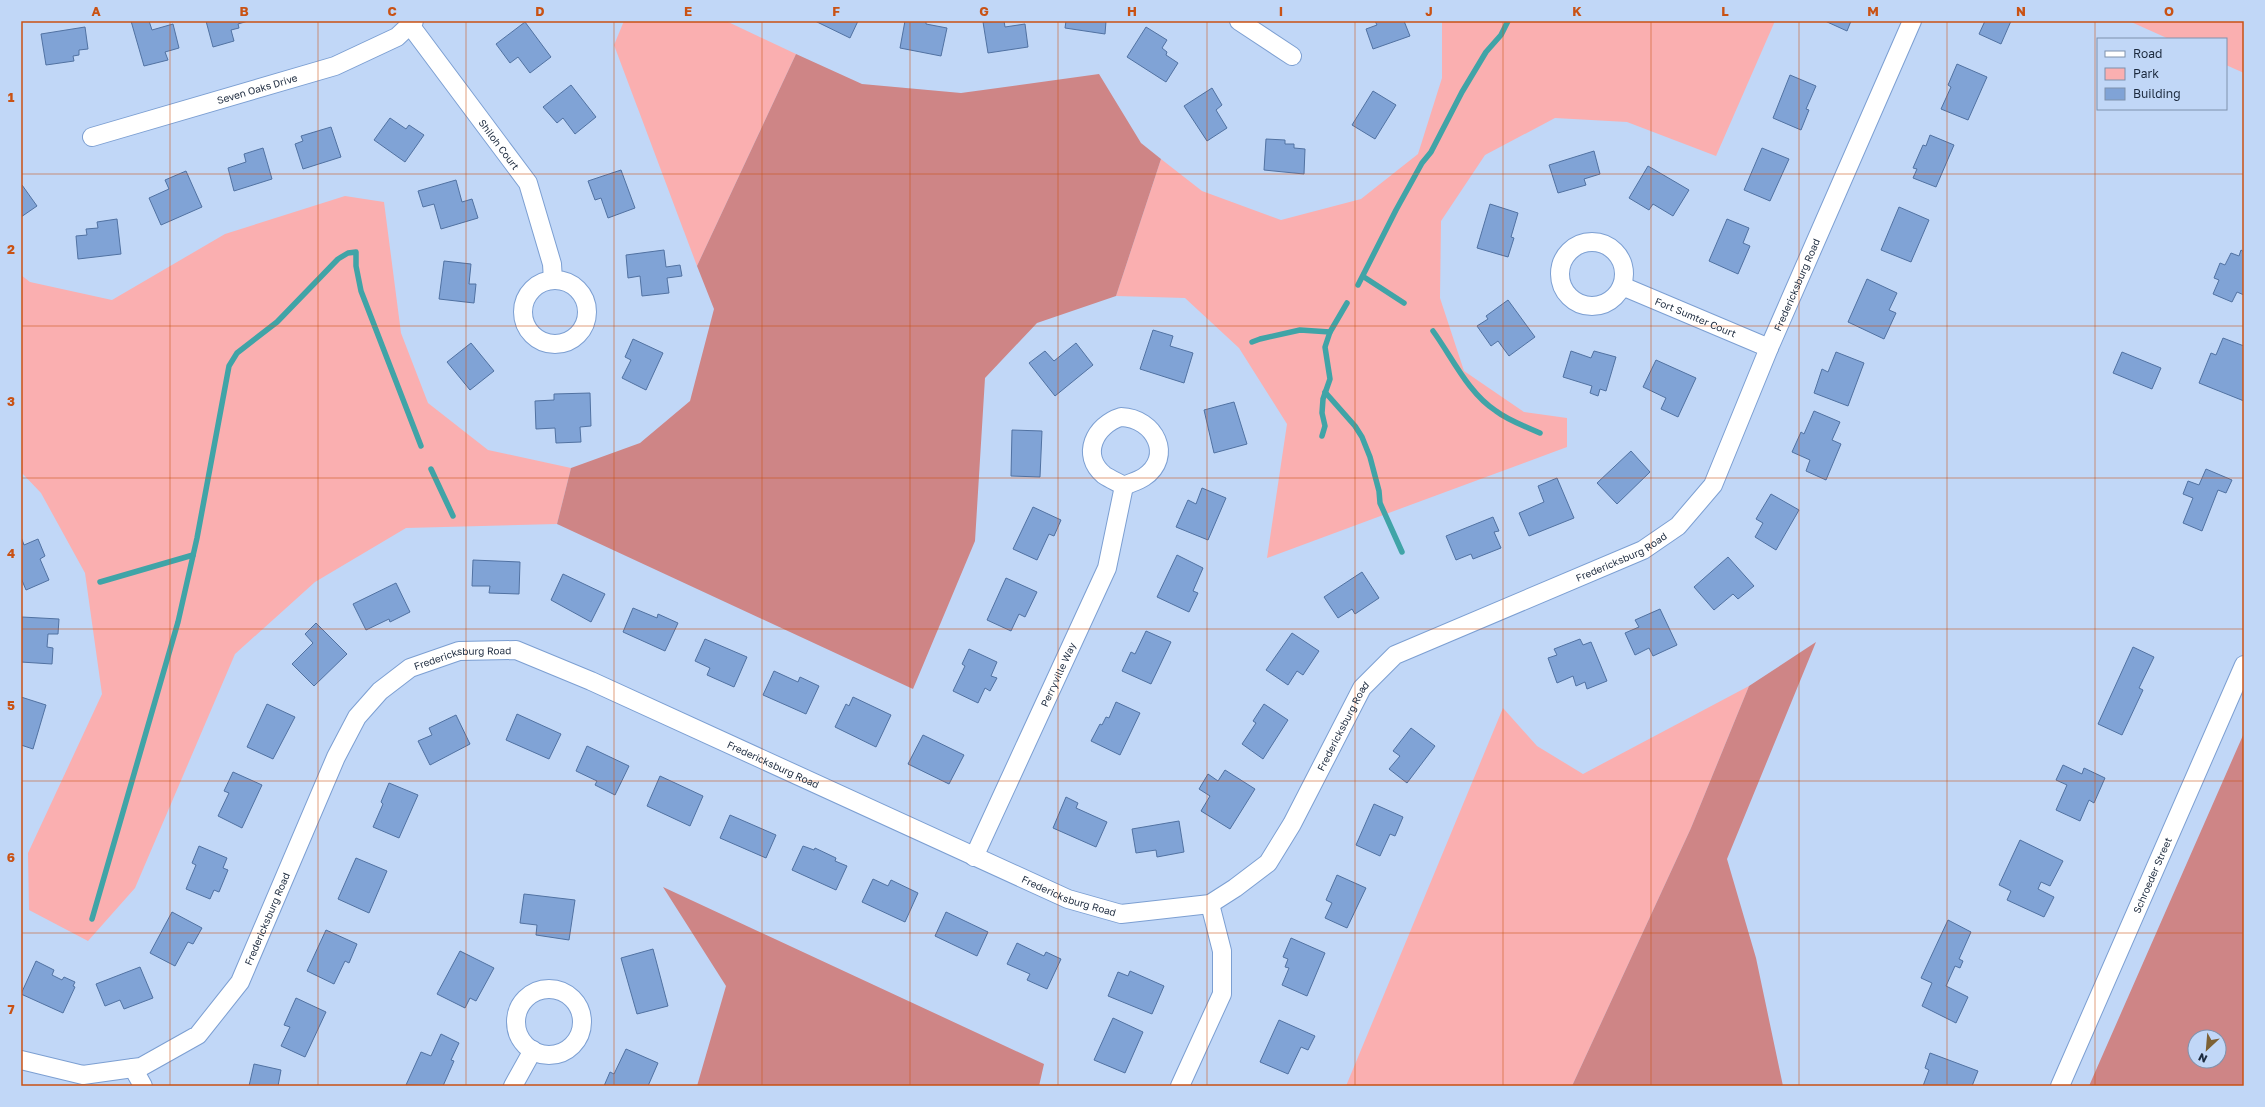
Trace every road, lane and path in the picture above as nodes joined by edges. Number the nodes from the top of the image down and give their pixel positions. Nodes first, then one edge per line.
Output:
1 (1239, 21) edge
2 (1912, 21) edge
3 (412, 23) edge
4 (1292, 56) dead end
5 (92, 137) dead end
6 (553, 280) dead end
7 (1622, 286) dead end
8 (1769, 348) junction
9 (1124, 486) dead end
10 (2244, 665) edge
11 (974, 857) junction
12 (1210, 904) junction
13 (533, 1050) dead end
14 (21, 1060) edge
15 (133, 1068) junction
16 (143, 1086) edge
17 (513, 1086) edge
18 (1180, 1086) edge
19 (2060, 1086) edge

1 - 4 street
2 - 8 street, Fredericksburg Road
3 - 5 street, Seven Oaks Drive
3 - 6 street, Shiloh Court
7 - 8 street, Fort Sumter Court
8 - 12 street, Fredericksburg Road
9 - 11 street, Perryville Way
10 - 19 street, Schroeder Street
11 - 12 street, Fredericksburg Road
11 - 15 street, Fredericksburg Road
12 - 18 street
13 - 17 street
14 - 15 street, Fredericksburg Road
15 - 16 street

